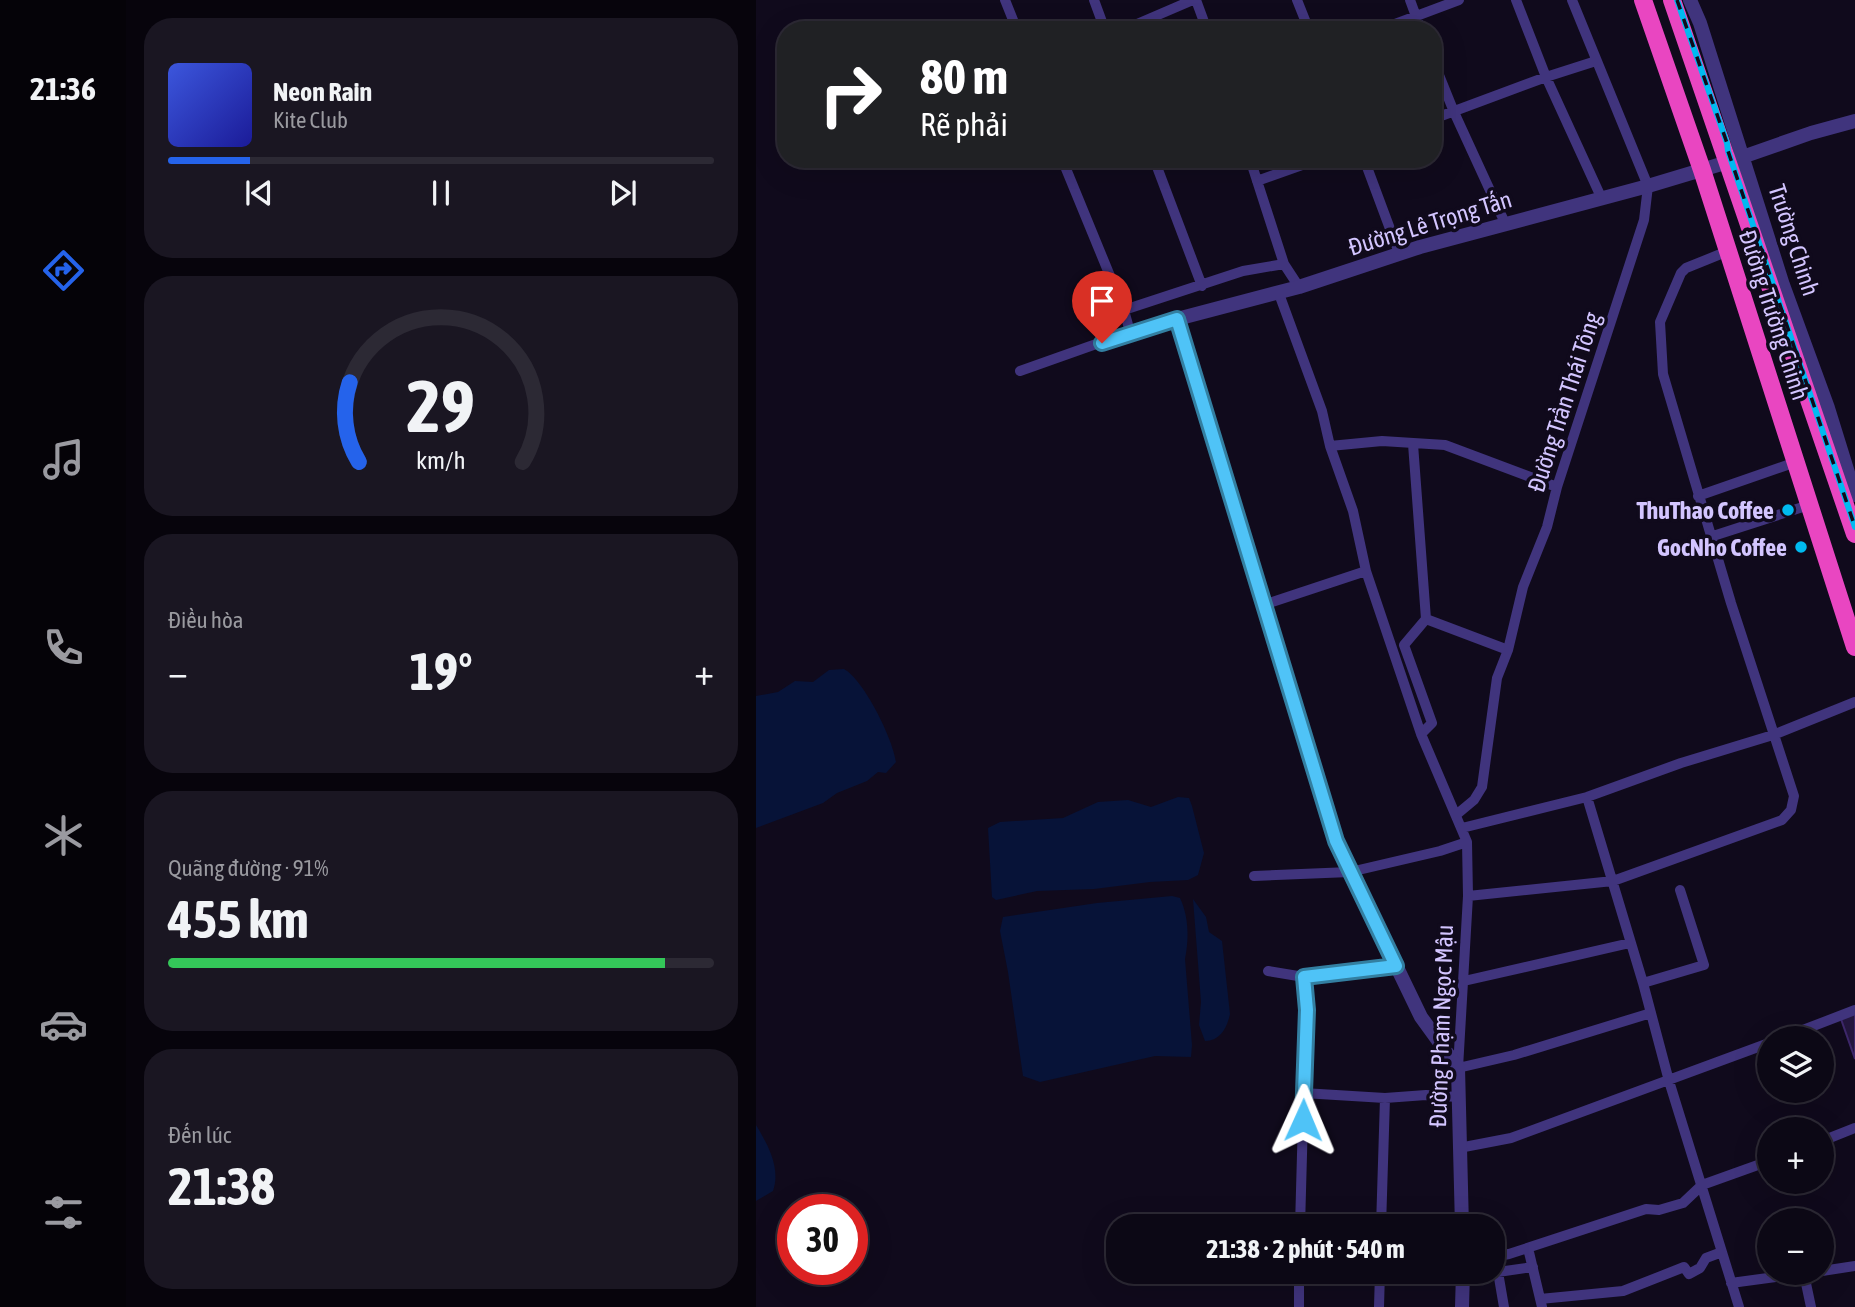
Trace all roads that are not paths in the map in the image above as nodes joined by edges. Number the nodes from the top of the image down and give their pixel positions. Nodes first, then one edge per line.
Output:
1 (1005, 0) edge
2 (1094, 0) edge
3 (1194, 0) edge
4 (1297, 0) edge
5 (1410, 0) edge
6 (1460, 0) edge
7 (1516, 0) edge
8 (1572, 0) edge
9 (1643, 0) edge
10 (1672, 0) edge
11 (1690, 0) edge
12 (1416, 16) junction
13 (1013, 21) edge
14 (1102, 21) edge
15 (1144, 21) edge
16 (1203, 21) edge
17 (1305, 21) edge
18 (1403, 21) edge
19 (1418, 21) edge
20 (1596, 61) junction
21 (1546, 77) junction
22 (1442, 82) edge
23 (1454, 112) junction
24 (1442, 116) edge
25 (1855, 121) edge
26 (1735, 159) junction
27 (1066, 168) edge
28 (1157, 168) edge
29 (1252, 168) edge
30 (1293, 168) edge
31 (1367, 168) edge
32 (1702, 170) junction
33 (1256, 181) junction
34 (1648, 187) junction
35 (1601, 197) junction
36 (1505, 223) junction
37 (1728, 251) junction
38 (1399, 253) junction
39 (1284, 264) junction
40 (1202, 286) junction
41 (1299, 287) junction
42 (1278, 291) junction
43 (1124, 310) junction
44 (1177, 319) junction
45 (1130, 332) junction
46 (1020, 371) dead end
47 (1413, 444) junction
48 (1329, 446) junction
49 (1796, 462) junction
50 (1557, 487) junction
51 (1855, 495) edge
52 (1698, 496) junction
53 (1809, 505) junction
54 (1855, 534) edge
55 (1710, 537) junction
56 (1366, 571) junction
57 (1264, 605) junction
58 (1426, 619) junction
59 (1855, 647) edge
60 (1508, 650) junction
61 (1855, 702) edge
62 (1422, 734) junction
63 (1773, 735) junction
64 (1587, 797) junction
65 (1456, 816) junction
66 (1462, 828) junction
67 (1467, 842) junction
68 (1350, 872) junction
69 (1254, 876) dead end
70 (1614, 881) junction
71 (1680, 890) dead end
72 (1468, 896) junction
73 (1630, 943) junction
74 (1396, 966) junction
75 (1268, 971) dead end
76 (1304, 977) junction
77 (1464, 981) junction
78 (1643, 983) junction
79 (1855, 1010) edge
80 (1651, 1013) junction
81 (1813, 1026) edge
82 (1757, 1048) edge
83 (1458, 1068) junction
84 (1669, 1081) junction
85 (1303, 1093) junction
86 (1458, 1097) junction
87 (1385, 1098) junction
88 (1855, 1128) edge
89 (1834, 1136) edge
90 (1459, 1148) junction
91 (1757, 1165) edge
92 (1702, 1185) junction
93 (1300, 1214) edge
94 (1381, 1214) edge
95 (1462, 1214) edge
96 (1528, 1248) junction
97 (1722, 1252) junction
98 (1505, 1254) edge
99 (1855, 1266) edge
100 (1533, 1267) junction
101 (1834, 1269) edge
102 (1757, 1280) edge
103 (1731, 1283) junction
104 (1299, 1284) edge
105 (1380, 1284) edge
106 (1463, 1284) edge
107 (1809, 1285) edge
108 (1541, 1303) edge
109 (1299, 1307) edge
110 (1379, 1307) edge
111 (1462, 1307) edge
112 (1504, 1307) edge
113 (1739, 1307) edge
114 (1811, 1307) edge

1 - 13 street
2 - 14 street
3 - 15 street
3 - 16 street
4 - 17 street
5 - 12 street
6 - 12 street
7 - 21 street
8 - 20 street
9 - 32 highway, Đường Trường Chinh
10 - 26 highway, Đường Trường Chinh
11 - 26 street, Trường Chinh
12 - 18 street
12 - 19 street
20 - 21 street
20 - 34 street
21 - 23 street
21 - 35 street
22 - 23 street
23 - 24 street
23 - 36 street
25 - 26 street, Đường Lê Trọng Tấn
26 - 32 street, Đường Lê Trọng Tấn
26 - 51 street, Trường Chinh
26 - 54 highway, Đường Trường Chinh
27 - 43 street
28 - 40 street
29 - 33 street
30 - 33 street
31 - 38 street
32 - 34 street, Đường Lê Trọng Tấn
32 - 37 highway, Đường Trường Chinh
33 - 39 street
34 - 35 street, Đường Lê Trọng Tấn
34 - 50 street, Đường Trần Thái Tông
35 - 36 street, Đường Lê Trọng Tấn
36 - 38 street, Đường Lê Trọng Tấn
37 - 49 highway, Đường Trường Chinh
37 - 52 street
38 - 41 street, Đường Lê Trọng Tấn
39 - 40 street
39 - 41 street
40 - 43 street
41 - 42 street, Đường Lê Trọng Tấn
42 - 44 street, Đường Lê Trọng Tấn
42 - 48 street, Đường Phạm Ngọc Mậu
43 - 45 street
44 - 45 street, Đường Lê Trọng Tấn
44 - 57 street
45 - 46 street, Đường Lê Trọng Tấn
47 - 48 street
47 - 50 street
47 - 58 street
48 - 56 street, Đường Phạm Ngọc Mậu
49 - 52 street
49 - 53 highway, Đường Trường Chinh
50 - 60 street, Đường Trần Thái Tông
52 - 55 street
53 - 55 street
53 - 59 highway, Đường Trường Chinh
55 - 63 street
56 - 57 street
56 - 62 street, Đường Phạm Ngọc Mậu
57 - 68 street
58 - 60 street
58 - 62 street
60 - 65 street, Đường Trần Thái Tông
61 - 63 street
62 - 65 street, Đường Phạm Ngọc Mậu
63 - 64 street
63 - 70 street
64 - 66 street
64 - 70 street
65 - 66 street, Đường Phạm Ngọc Mậu
66 - 67 street, Đường Phạm Ngọc Mậu
67 - 68 street
67 - 72 street, Đường Phạm Ngọc Mậu
68 - 69 street
68 - 74 street
70 - 72 street
70 - 73 street
71 - 78 street
72 - 77 street, Đường Phạm Ngọc Mậu
73 - 77 street
73 - 78 street
74 - 76 street
74 - 83 street
75 - 76 street
76 - 85 street
77 - 83 street, Đường Phạm Ngọc Mậu
78 - 80 street
79 - 81 street
80 - 83 street
80 - 84 street
82 - 84 street
83 - 86 street, Đường Phạm Ngọc Mậu
84 - 90 street
84 - 92 street
85 - 87 street
85 - 93 street
86 - 87 street
86 - 90 street, Đường Phạm Ngọc Mậu
87 - 94 street
88 - 89 street
90 - 95 street, Đường Phạm Ngọc Mậu
91 - 92 street
92 - 96 street
92 - 97 street
96 - 98 street
96 - 100 street
97 - 103 street
97 - 108 street
99 - 101 street
100 - 108 street
100 - 112 street
102 - 103 street
103 - 113 street
104 - 109 street
105 - 110 street
106 - 111 street
107 - 114 street

